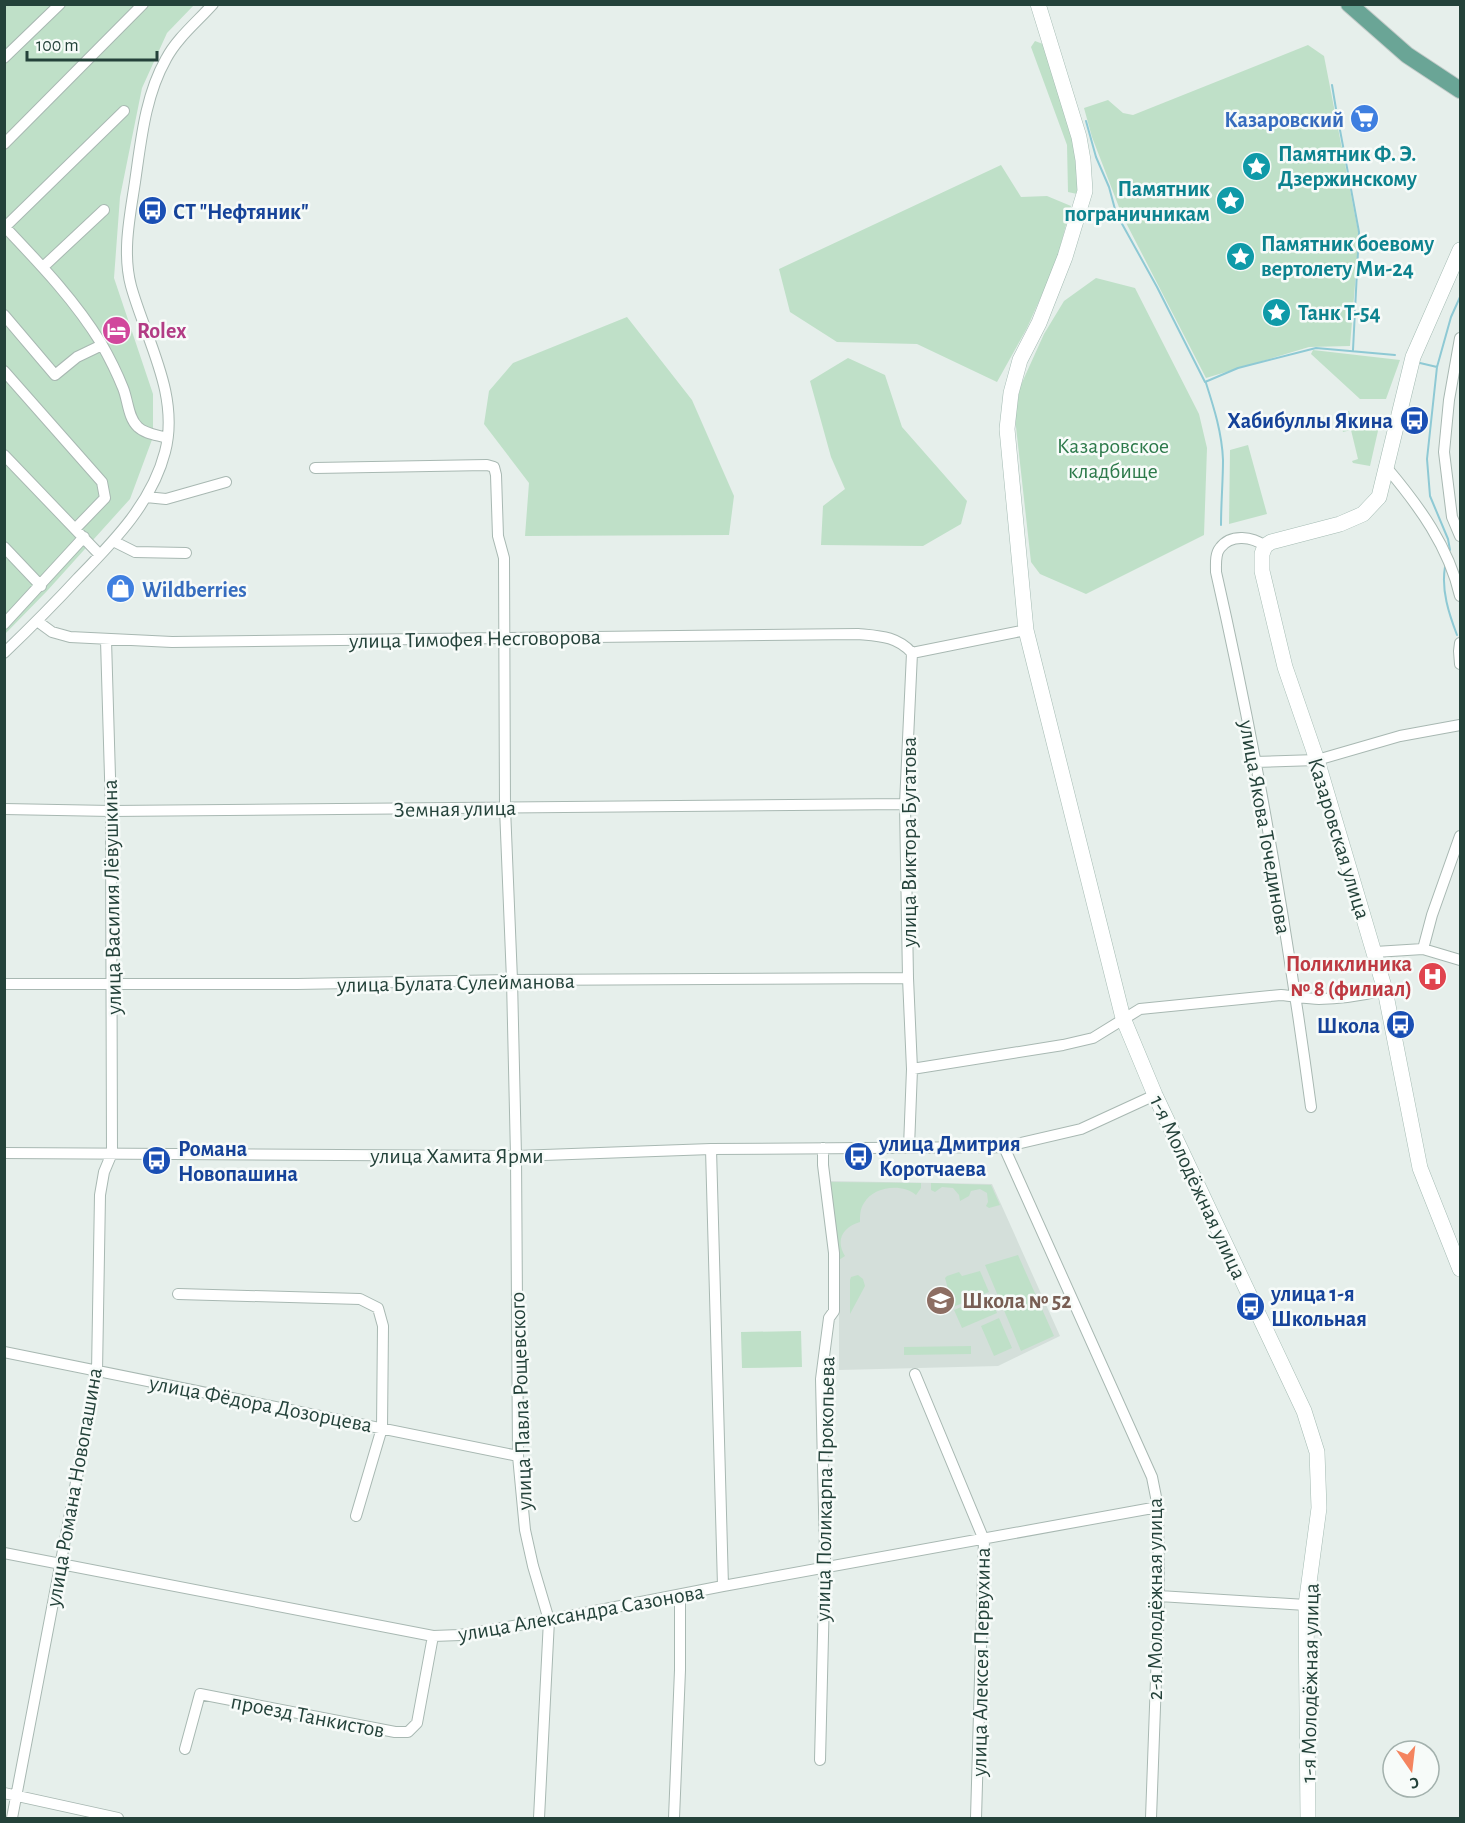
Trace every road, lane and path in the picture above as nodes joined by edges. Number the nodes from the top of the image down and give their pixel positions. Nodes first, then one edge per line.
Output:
1 (60, 4) edge
2 (143, 4) edge
3 (213, 4) edge
4 (1038, 4) edge
5 (1349, 4) edge
6 (4, 58) edge
7 (1461, 90) edge
8 (124, 111) dead end
9 (4, 144) edge
10 (104, 210) dead end
11 (5, 226) edge
12 (1461, 250) edge
13 (43, 267) junction
14 (4, 315) edge
15 (1461, 338) edge
16 (102, 345) junction
17 (4, 371) edge
18 (167, 438) junction
19 (4, 455) edge
20 (315, 468) dead end
21 (1387, 468) junction
22 (1461, 474) edge
23 (1447, 475) junction
24 (226, 482) dead end
25 (147, 497) junction
26 (76, 528) junction
27 (1461, 536) edge
28 (84, 537) junction
29 (112, 541) junction
30 (1265, 546) junction
31 (4, 547) edge
32 (186, 553) dead end
33 (100, 555) junction
34 (1458, 570) edge
35 (41, 586) junction
36 (1461, 596) edge
37 (38, 621) junction
38 (4, 624) edge
39 (1026, 630) junction
40 (504, 638) junction
41 (105, 640) junction
42 (1461, 643) edge
43 (4, 652) edge
44 (912, 653) junction
45 (1461, 664) edge
46 (1461, 725) edge
47 (1317, 760) junction
48 (1254, 762) junction
49 (905, 804) junction
50 (505, 808) junction
51 (4, 809) edge
52 (111, 812) junction
53 (1461, 836) edge
54 (1423, 949) junction
55 (1375, 952) junction
56 (1461, 960) edge
57 (908, 978) junction
58 (512, 980) junction
59 (112, 983) junction
60 (4, 984) edge
61 (1385, 990) junction
62 (1296, 996) junction
63 (1123, 1018) junction
64 (912, 1069) junction
65 (1155, 1095) junction
66 (1311, 1107) dead end
67 (909, 1147) junction
68 (1004, 1147) junction
69 (823, 1148) junction
70 (711, 1149) junction
71 (4, 1153) edge
72 (112, 1153) junction
73 (516, 1156) junction
74 (1456, 1248) edge
75 (1461, 1269) edge
76 (178, 1294) dead end
77 (4, 1353) edge
78 (97, 1372) junction
79 (915, 1374) dead end
80 (382, 1428) junction
81 (518, 1456) junction
82 (1158, 1507) junction
83 (356, 1516) dead end
84 (984, 1540) junction
85 (4, 1553) edge
86 (59, 1565) junction
87 (824, 1569) junction
88 (723, 1586) junction
89 (680, 1596) junction
90 (1159, 1596) junction
91 (1305, 1605) junction
92 (549, 1620) junction
93 (433, 1636) junction
94 (185, 1749) dead end
95 (820, 1760) dead end
96 (4, 1793) edge
97 (16, 1795) junction
98 (89, 1815) edge
99 (12, 1818) edge
100 (118, 1818) edge
101 (539, 1818) edge
102 (674, 1818) edge
103 (976, 1818) edge
104 (1151, 1818) edge
105 (1308, 1818) edge

1 - 6 street
2 - 9 street
3 - 18 street
4 - 39 street, 1-я Молодёжная улица
5 - 7 main road
8 - 11 street
10 - 13 street
11 - 13 street
12 - 21 street
13 - 16 street
14 - 16 street
15 - 23 street
16 - 18 street
17 - 26 street
18 - 25 street
19 - 26 street
20 - 40 street, улица Павла Рощевского
21 - 30 street
21 - 34 street
22 - 23 street
23 - 27 street
24 - 25 street
25 - 29 street
26 - 28 street
28 - 33 street
28 - 35 street
29 - 32 street
29 - 33 street
30 - 47 street, Казаровская улица
30 - 48 street, улица Якова Точединова
31 - 35 street
33 - 37 street
34 - 36 street
35 - 38 street
37 - 41 street, улица Тимофея Несговорова
37 - 43 street
39 - 44 street
39 - 63 street, 1-я Молодёжная улица
40 - 41 street, улица Тимофея Несговорова
40 - 44 street, улица Тимофея Несговорова
40 - 50 street, улица Павла Рощевского
41 - 52 street, улица Василия Лёвушкина
42 - 45 street
44 - 49 street, улица Виктора Бугатова
46 - 47 street
47 - 48 street
47 - 55 street, Казаровская улица
48 - 62 street, улица Якова Точединова
49 - 50 street, Земная улица
49 - 57 street, улица Виктора Бугатова
50 - 52 street, Земная улица
50 - 58 street, улица Павла Рощевского
51 - 52 street, Земная улица
52 - 59 street, улица Василия Лёвушкина
53 - 54 street
54 - 55 street
54 - 56 street
55 - 61 street, Казаровская улица
57 - 58 street, улица Булата Сулейманова
57 - 64 street, улица Виктора Бугатова
58 - 59 street, улица Булата Сулейманова
58 - 73 street, улица Павла Рощевского
59 - 60 street, улица Булата Сулейманова
59 - 72 street, улица Василия Лёвушкина
61 - 62 street
61 - 74 street, Казаровская улица
62 - 63 street
62 - 66 street, улица Якова Точединова
63 - 64 street
63 - 65 street, 1-я Молодёжная улица
64 - 67 street, улица Виктора Бугатова
65 - 68 street
65 - 91 street, 1-я Молодёжная улица
67 - 68 street
67 - 69 street, улица Хамита Ярми
68 - 82 street, 2-я Молодёжная улица
69 - 70 street, улица Хамита Ярми
69 - 87 street, улица Поликарпа Прокопьева
70 - 73 street, улица Хамита Ярми
70 - 88 street
71 - 72 street, улица Хамита Ярми
72 - 73 street, улица Хамита Ярми
72 - 78 street, улица Романа Новопашина
73 - 81 street, улица Павла Рощевского
74 - 75 street, Казаровская улица
76 - 80 street
77 - 78 street, улица Фёдора Дозорцева
78 - 80 street, улица Фёдора Дозорцева
78 - 86 street, улица Романа Новопашина
79 - 84 street, улица Алексея Первухина
80 - 81 street, улица Фёдора Дозорцева
80 - 83 street
81 - 92 street, улица Павла Рощевского
82 - 84 street, улица Александра Сазонова
82 - 90 street, 2-я Молодёжная улица
84 - 87 street, улица Александра Сазонова
84 - 103 street, улица Алексея Первухина
85 - 86 street, улица Александра Сазонова
86 - 93 street, улица Александра Сазонова
86 - 97 street, улица Романа Новопашина
87 - 88 street, улица Александра Сазонова
87 - 95 street, улица Поликарпа Прокопьева
88 - 89 street, улица Александра Сазонова
89 - 92 street, улица Александра Сазонова
89 - 102 street
90 - 91 street
90 - 104 street, 2-я Молодёжная улица
91 - 105 street, 1-я Молодёжная улица
92 - 93 street, улица Александра Сазонова
92 - 101 street, улица Павла Рощевского
93 - 94 street, проезд Танкистов
96 - 97 street
97 - 98 street
97 - 99 street, улица Романа Новопашина
98 - 100 street

